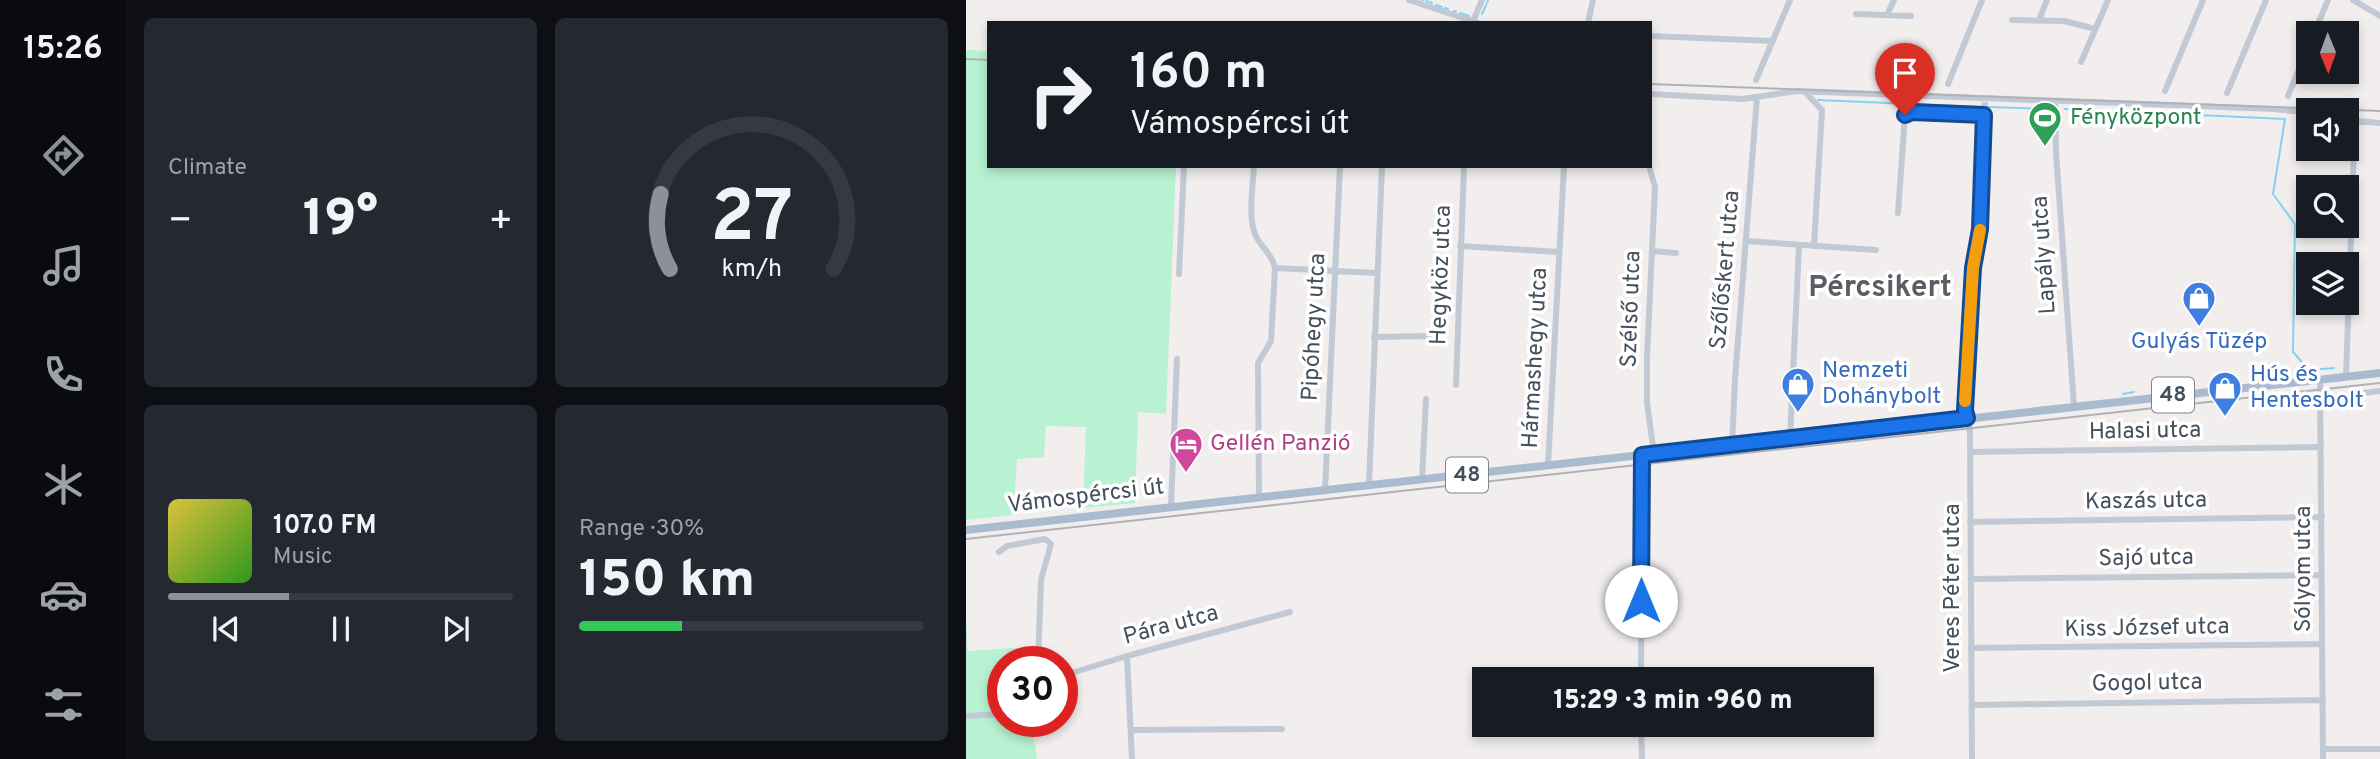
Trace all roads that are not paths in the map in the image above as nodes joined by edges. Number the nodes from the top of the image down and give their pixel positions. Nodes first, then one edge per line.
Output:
1 (1409, 0) edge
2 (1482, 0) edge
3 (1593, 0) edge
4 (1790, 0) edge
5 (1894, 0) edge
6 (1982, 0) edge
7 (2047, 0) edge
8 (2108, 0) edge
9 (2203, 0) edge
10 (2266, 0) edge
11 (2328, 0) edge
12 (2353, 0) edge
13 (1856, 14) dead end
14 (1887, 15) junction
15 (1911, 16) dead end
16 (2380, 16) edge
17 (2012, 20) dead end
18 (2039, 20) junction
19 (1473, 21) edge
20 (1476, 21) edge
21 (1588, 21) edge
22 (2319, 21) edge
23 (2095, 29) junction
24 (1652, 36) edge
25 (1773, 41) junction
26 (2081, 62) dead end
27 (2296, 76) edge
28 (1756, 80) dead end
29 (1948, 84) dead end
30 (2165, 91) dead end
31 (1805, 92) junction
32 (2227, 93) dead end
33 (1652, 94) edge
34 (2288, 96) dead end
35 (1757, 97) junction
36 (1985, 99) junction
37 (2055, 102) junction
38 (2296, 112) edge
39 (1984, 115) junction
40 (2359, 121) edge
41 (2380, 123) edge
42 (2354, 161) edge
43 (1184, 168) edge
44 (1254, 168) edge
45 (1340, 168) edge
46 (1382, 168) edge
47 (1464, 168) edge
48 (1564, 168) edge
49 (1650, 168) edge
50 (1898, 213) dead end
51 (1746, 241) junction
52 (1799, 245) junction
53 (1460, 246) junction
54 (1814, 246) junction
55 (1876, 250) dead end
56 (1652, 251) junction
57 (1559, 252) junction
58 (1676, 253) dead end
59 (1275, 268) junction
60 (1335, 272) junction
61 (1377, 273) junction
62 (1179, 274) dead end
63 (1429, 336) dead end
64 (1374, 337) junction
65 (1177, 359) dead end
66 (2380, 373) edge
67 (2346, 376) junction
68 (2320, 379) junction
69 (1456, 385) dead end
70 (2380, 391) edge
71 (2322, 398) junction
72 (1426, 399) dead end
73 (2074, 406) junction
74 (1967, 418) junction
75 (1790, 439) junction
76 (1732, 445) junction
77 (2321, 447) junction
78 (1970, 452) junction
79 (1654, 454) junction
80 (1642, 455) junction
81 (1548, 466) junction
82 (1422, 480) junction
83 (1369, 485) junction
84 (1325, 490) junction
85 (1259, 497) junction
86 (1171, 506) junction
87 (2322, 517) junction
88 (1970, 522) junction
89 (966, 530) edge
90 (999, 552) dead end
91 (2322, 575) junction
92 (1971, 579) junction
93 (1290, 612) dead end
94 (2322, 644) junction
95 (1039, 646) edge
96 (1971, 648) junction
97 (1127, 656) junction
98 (1641, 667) edge
99 (1078, 671) edge
100 (2323, 700) junction
101 (1972, 705) junction
102 (987, 715) edge
103 (966, 716) edge
104 (1282, 729) dead end
105 (1132, 730) junction
106 (1641, 737) edge
107 (2323, 749) junction
108 (2380, 749) edge
109 (1132, 759) edge
110 (1642, 759) edge
111 (1972, 759) edge
112 (2323, 759) edge

1 - 19 street
2 - 20 street
3 - 21 street
4 - 25 street
5 - 14 street
6 - 29 street
7 - 18 street
8 - 23 street
9 - 30 street
10 - 32 street
11 - 22 street
12 - 16 street
13 - 14 street
14 - 15 street
17 - 18 street
18 - 23 street
23 - 26 street
24 - 25 street
25 - 28 street
27 - 34 street
31 - 35 street
31 - 36 street
31 - 54 street
33 - 35 street
35 - 51 street, Szőlőskert utca
36 - 37 street
36 - 39 street, Veres Péter utca
37 - 38 street
37 - 73 street, Lapály utca
39 - 50 street
39 - 74 street, Veres Péter utca
40 - 41 street
42 - 67 street
43 - 62 street
44 - 59 street
45 - 60 street, Pipóhegy utca
46 - 61 street
47 - 53 street, Hegyköz utca
48 - 57 street, Hármashegy utca
49 - 56 street, Szélső utca
51 - 52 street
51 - 76 street, Szőlőskert utca
52 - 54 street
52 - 75 street
53 - 57 street, Hármashegy utca
53 - 69 street, Hegyköz utca
54 - 55 street
56 - 58 street
56 - 79 street, Szélső utca
57 - 81 street, Hármashegy utca
59 - 60 street
59 - 85 street
60 - 61 street
60 - 84 street, Pipóhegy utca
61 - 64 street
63 - 64 street
64 - 83 street
65 - 86 street
66 - 67 main road, Vámospércsi út / 48
67 - 68 main road, Vámospércsi út / 48
68 - 71 street, Sólyom utca
68 - 73 main road, Vámospércsi út / 48
70 - 71 street
71 - 77 street, Sólyom utca
72 - 82 street
73 - 74 main road, Vámospércsi út / 48
74 - 75 main road, Vámospércsi út / 48
74 - 78 street, Veres Péter utca
75 - 76 main road, Vámospércsi út / 48
76 - 79 main road, Vámospércsi út / 48
77 - 78 street, Halasi utca
77 - 87 street, Sólyom utca
78 - 88 street, Veres Péter utca
79 - 80 main road, Vámospércsi út / 48
80 - 81 main road, Vámospércsi út / 48
80 - 98 street
81 - 82 main road, Vámospércsi út / 48
82 - 83 main road, Vámospércsi út / 48
83 - 84 main road, Vámospércsi út / 48
84 - 85 main road, Vámospércsi út / 48
85 - 86 main road, Vámospércsi út / 48
86 - 89 main road, Vámospércsi út / 48
87 - 88 street, Kaszás utca
87 - 91 street, Sólyom utca
88 - 92 street, Veres Péter utca
90 - 95 street
91 - 92 street, Sajó utca
91 - 94 street, Sólyom utca
92 - 96 street, Veres Péter utca
93 - 97 street, Pára utca
94 - 96 street, Kiss József utca
94 - 100 street, Sólyom utca
96 - 101 street, Veres Péter utca
97 - 99 street, Pára utca
97 - 105 street
100 - 101 street, Gogol utca
100 - 107 street, Sólyom utca
101 - 111 street, Veres Péter utca
102 - 103 street
104 - 105 street
105 - 109 street
106 - 110 street
107 - 108 street
107 - 112 street, Sólyom utca

